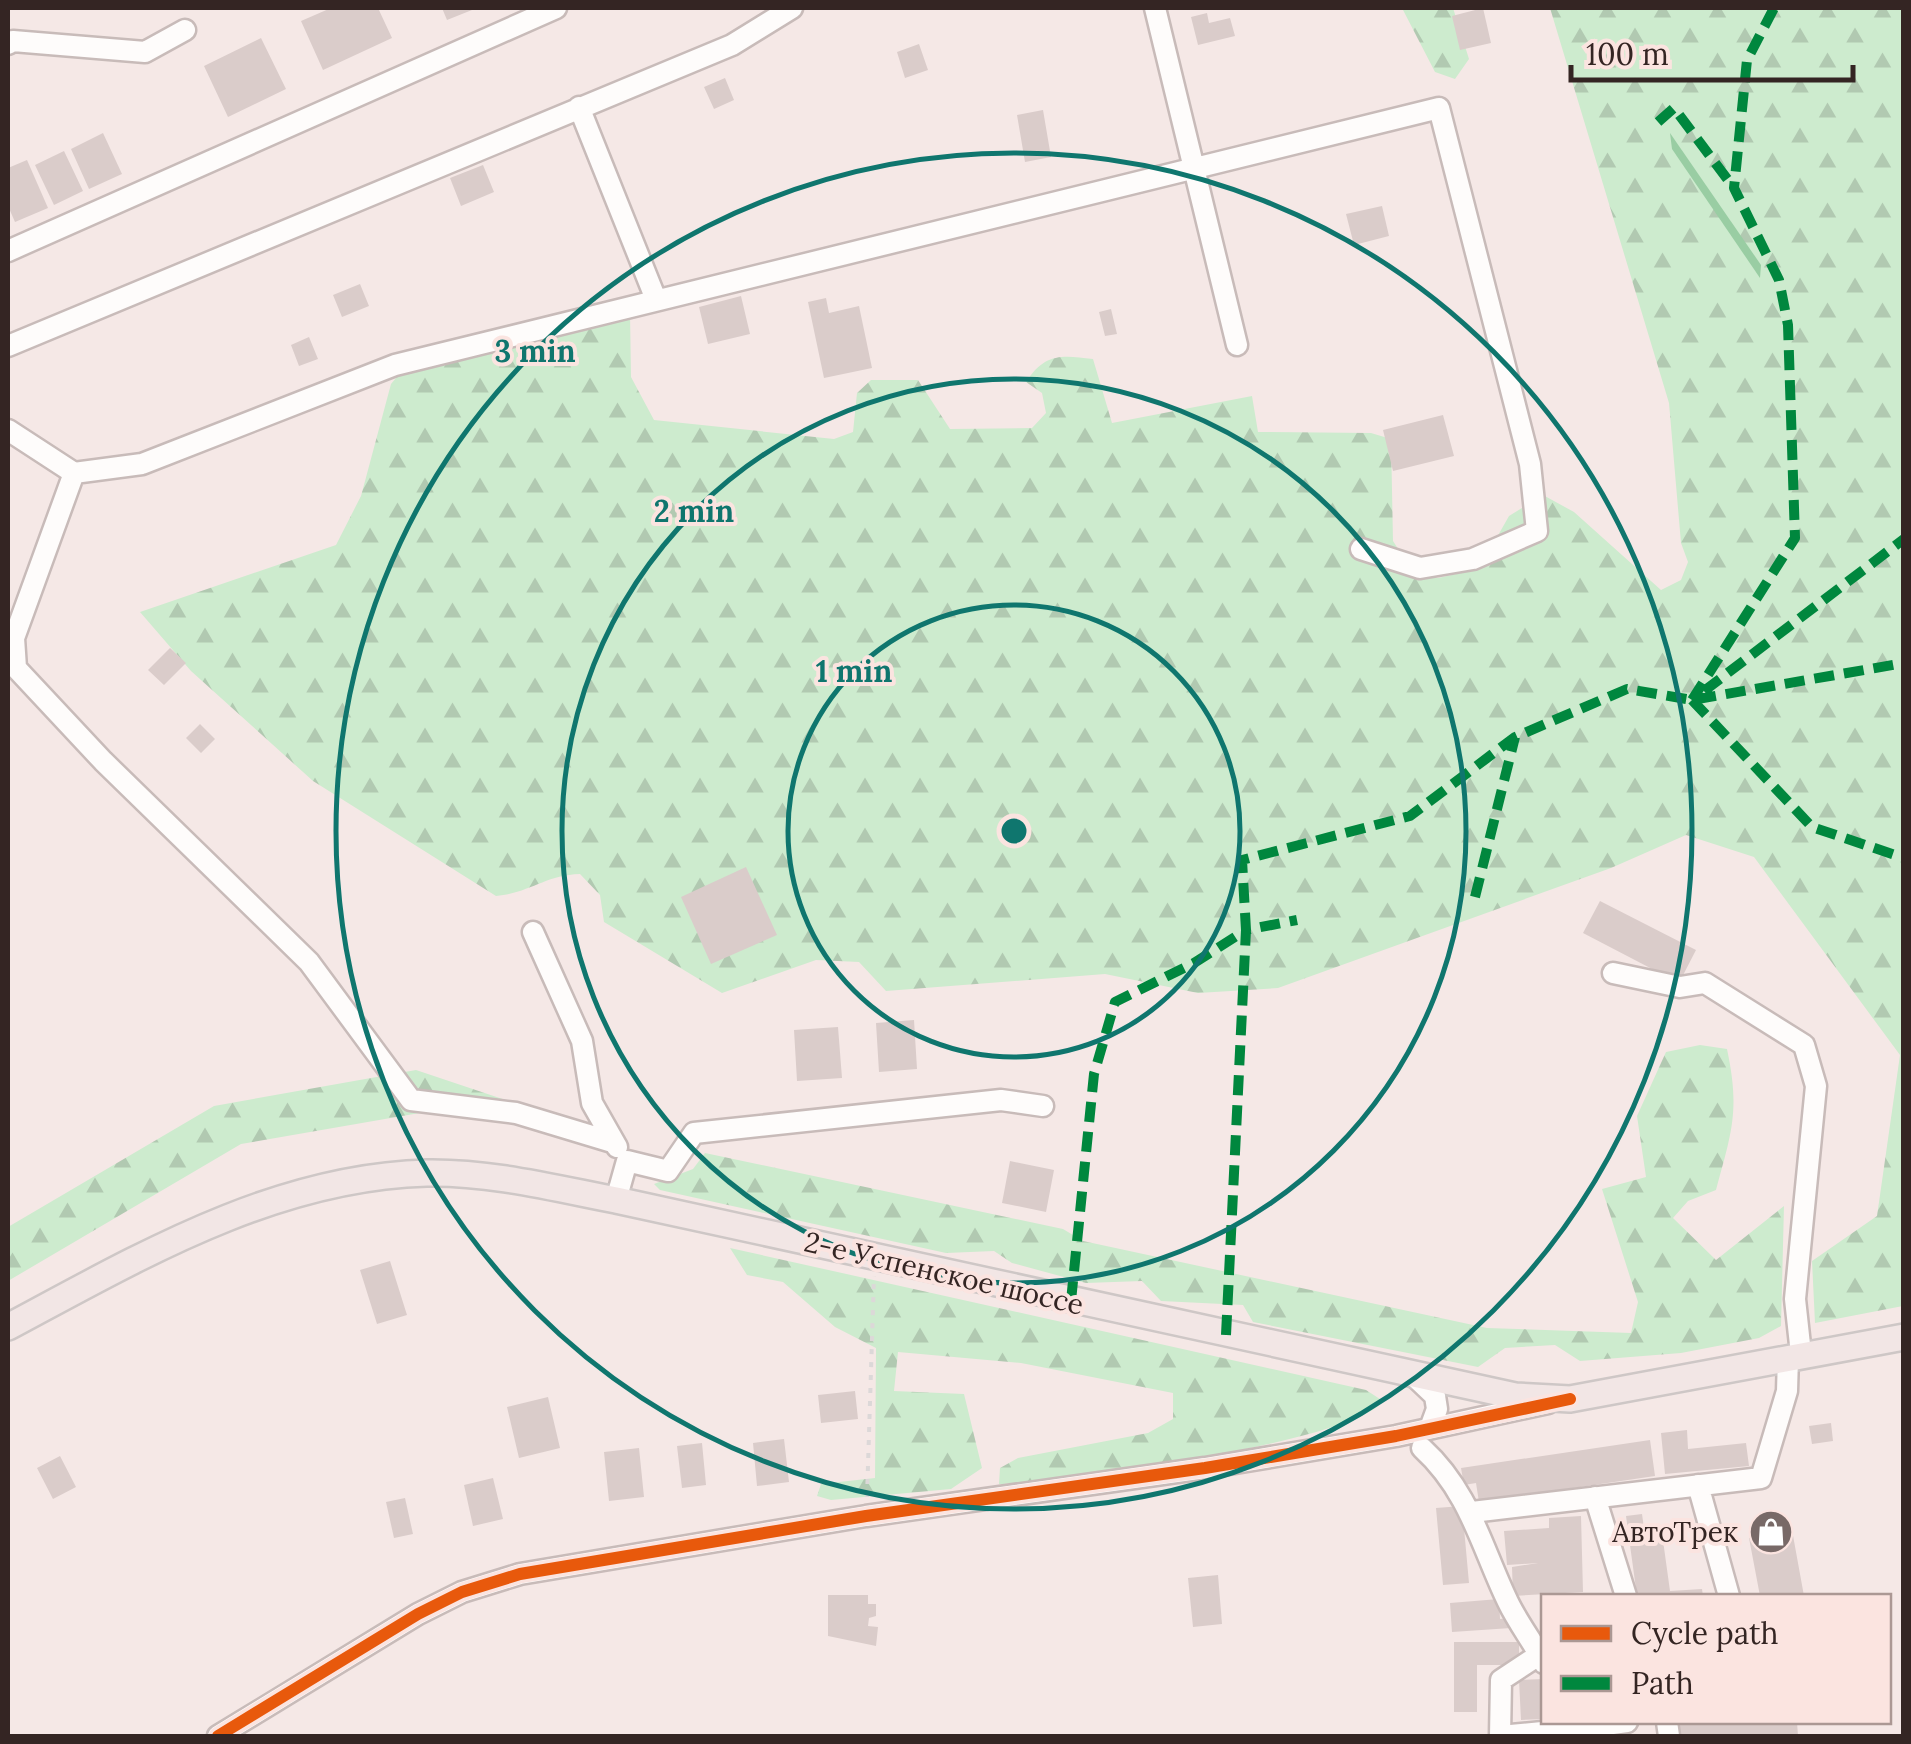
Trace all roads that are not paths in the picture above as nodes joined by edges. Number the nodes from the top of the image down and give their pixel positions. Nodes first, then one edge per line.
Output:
1 (556, 8) edge
2 (792, 8) edge
3 (1155, 8) edge
4 (185, 30) dead end
5 (9, 38) edge
6 (579, 107) junction
7 (1194, 168) junction
8 (8, 251) edge
9 (655, 297) junction
10 (8, 346) edge
11 (1238, 346) dead end
12 (8, 430) edge
13 (74, 474) junction
14 (1361, 549) dead end
15 (533, 932) dead end
16 (1613, 973) dead end
17 (1043, 1106) dead end
18 (612, 1142) junction
19 (627, 1161) junction
20 (616, 1200) junction
21 (8, 1326) edge
22 (1904, 1338) edge
23 (1795, 1356) junction
24 (1412, 1376) junction
25 (1570, 1399) junction
26 (1426, 1438) junction
27 (1698, 1486) junction
28 (1595, 1498) junction
29 (1472, 1512) junction
30 (1625, 1594) edge
31 (1729, 1594) edge
32 (1541, 1659) edge
33 (1581, 1724) edge
34 (218, 1736) edge

1 - 8 street
2 - 6 street
3 - 7 street
4 - 5 street
6 - 9 street
6 - 10 street
7 - 9 street
7 - 11 street
7 - 14 street
9 - 13 street
12 - 13 street
13 - 18 street
15 - 18 street
16 - 23 street
17 - 19 street
18 - 19 street
19 - 20 street
20 - 21 main road, 2-е Успенское шоссе
20 - 24 main road, 2-е Успенское шоссе
22 - 23 main road, 2-е Успенское шоссе
23 - 25 main road, 2-е Успенское шоссе
23 - 27 street
24 - 25 main road, 2-е Успенское шоссе
24 - 26 street
25 - 26 street
26 - 29 street
26 - 34 street
27 - 28 street
27 - 31 street
28 - 29 street
28 - 30 street
29 - 32 street
32 - 33 street

